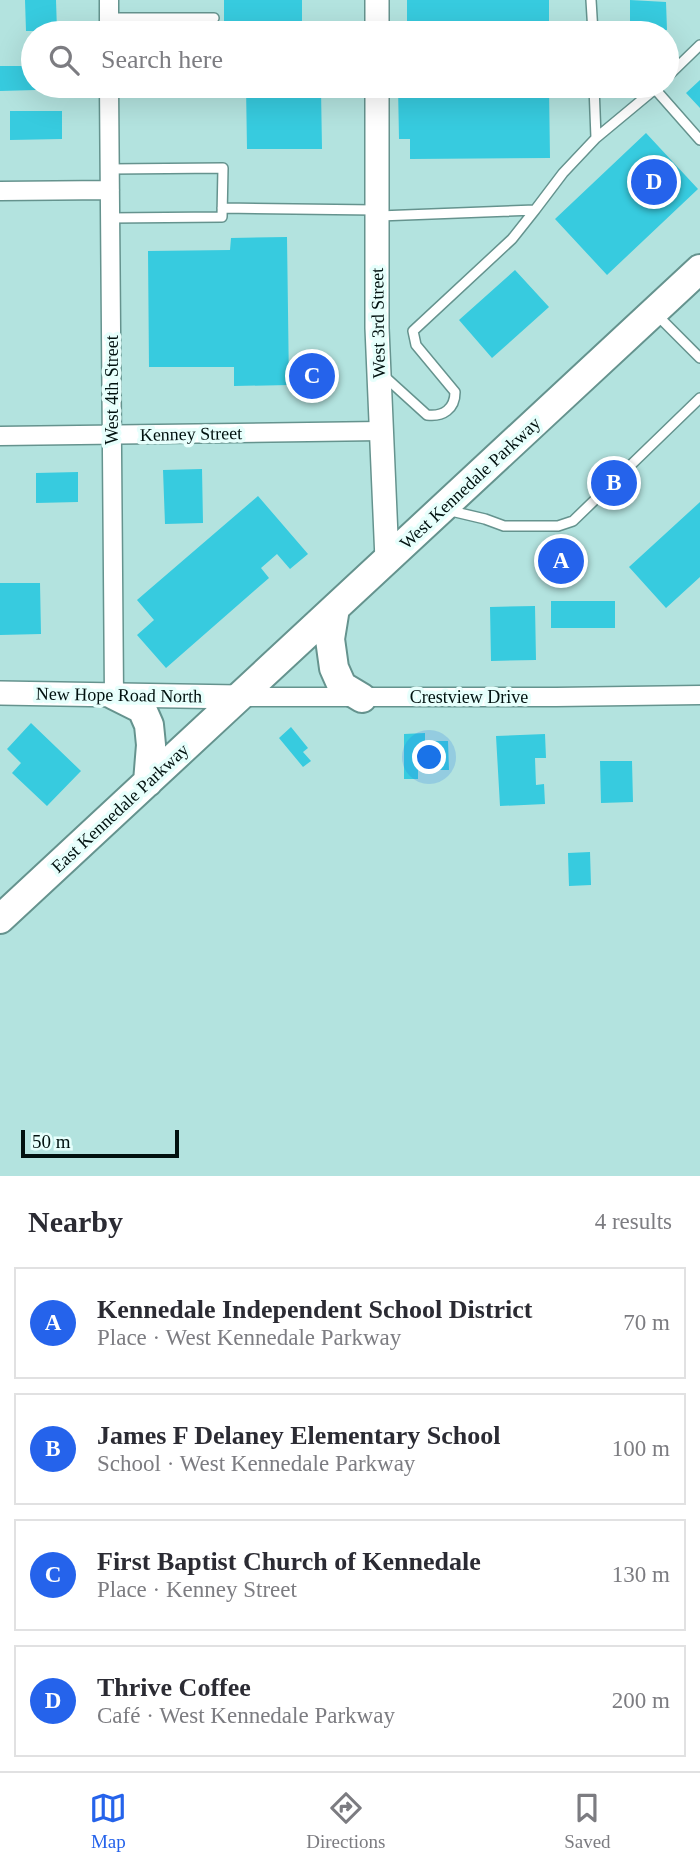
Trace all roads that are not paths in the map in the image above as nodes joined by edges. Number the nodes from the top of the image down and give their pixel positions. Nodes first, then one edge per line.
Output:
1 (109, 0) edge
2 (377, 0) edge
3 (592, 0) edge
4 (214, 18) dead end
5 (109, 21) edge
6 (175, 21) edge
7 (377, 21) edge
8 (593, 21) edge
9 (700, 45) edge
10 (679, 65) edge
11 (110, 98) edge
12 (377, 98) edge
13 (594, 98) edge
14 (644, 98) edge
15 (664, 98) edge
16 (596, 138) junction
17 (700, 140) edge
18 (110, 169) junction
19 (110, 190) junction
20 (0, 191) edge
21 (222, 208) junction
22 (535, 210) junction
23 (377, 213) junction
24 (110, 218) junction
25 (700, 269) edge
26 (654, 312) junction
27 (700, 358) edge
28 (378, 372) junction
29 (700, 398) edge
30 (381, 431) junction
31 (112, 435) junction
32 (0, 436) edge
33 (442, 509) junction
34 (387, 560) junction
35 (335, 608) junction
36 (0, 694) edge
37 (114, 695) junction
38 (700, 695) edge
39 (239, 697) junction
40 (362, 698) junction
41 (148, 782) junction
42 (0, 919) edge

1 - 5 street
2 - 7 street
3 - 8 lane
4 - 6 lane
9 - 10 lane
11 - 18 street, West 4th Street
12 - 23 street, West 3rd Street
13 - 16 lane
14 - 16 lane
15 - 17 lane
16 - 22 lane
18 - 19 street, West 4th Street
18 - 21 lane
19 - 20 street
19 - 24 street, West 4th Street
21 - 23 lane
21 - 24 lane
22 - 23 lane
22 - 28 lane
23 - 28 street, West 3rd Street
24 - 31 street, West 4th Street
25 - 26 main road, West Kennedale Parkway
26 - 27 lane
26 - 33 main road, West Kennedale Parkway
28 - 30 street, West 3rd Street
29 - 33 lane
30 - 31 street, Kenney Street
30 - 34 street, West 3rd Street
31 - 32 street, Kenney Street
31 - 37 street, West 4th Street
33 - 34 main road, West Kennedale Parkway
34 - 35 main road, West Kennedale Parkway
35 - 39 main road, West Kennedale Parkway
35 - 40 main road
36 - 37 street, New Hope Road North
37 - 39 street, New Hope Road North
37 - 41 main road
38 - 40 street, Crestview Drive
39 - 40 street, Crestview Drive
39 - 41 main road, East Kennedale Parkway
41 - 42 main road, East Kennedale Parkway

